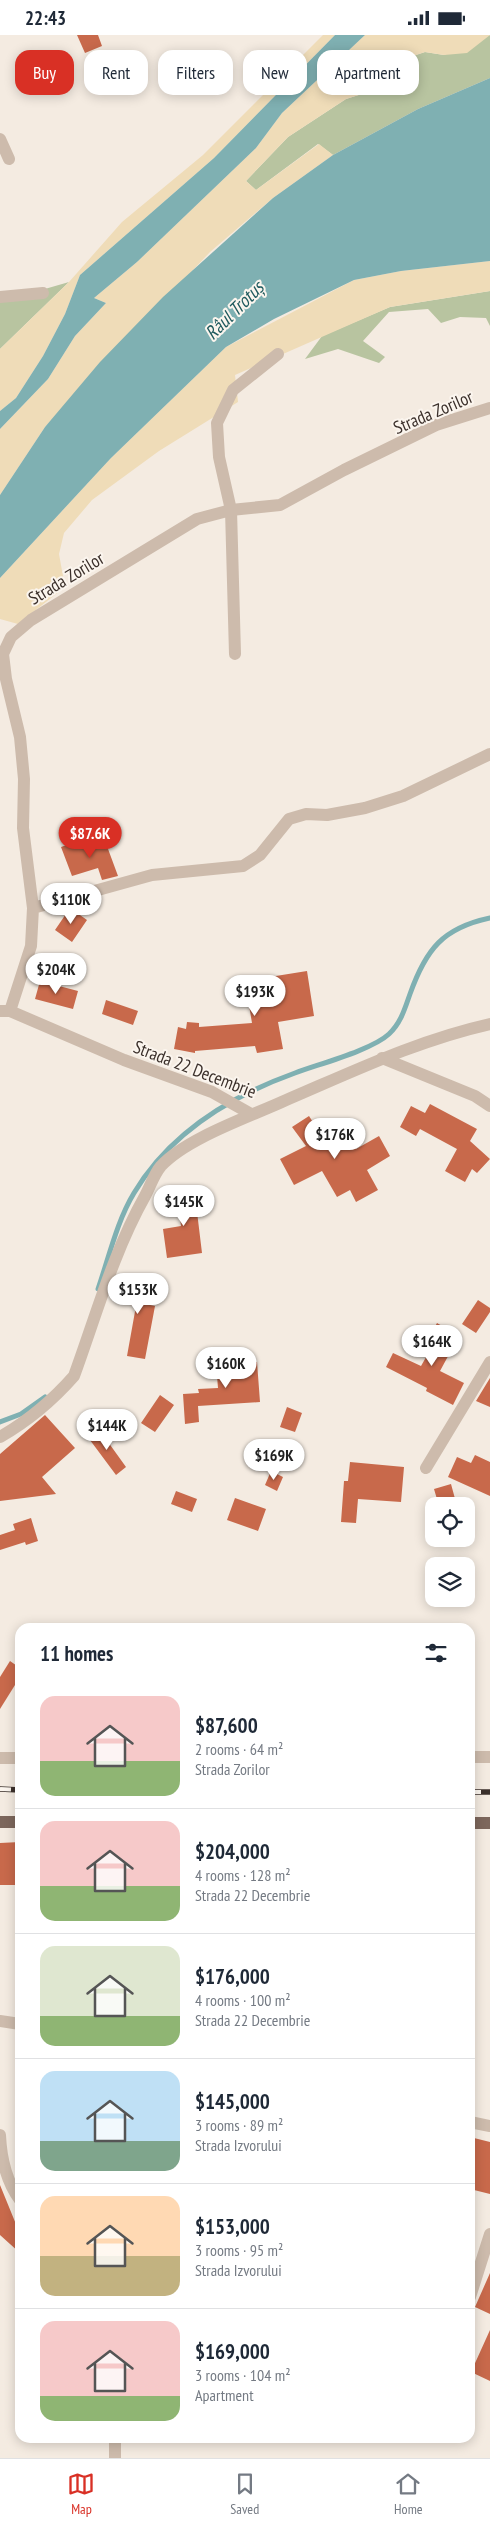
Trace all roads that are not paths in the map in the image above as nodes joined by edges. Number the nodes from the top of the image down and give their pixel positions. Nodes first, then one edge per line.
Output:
1 (0, 139) edge
2 (9, 159) dead end
3 (43, 293) dead end
4 (0, 297) edge
5 (278, 354) dead end
6 (490, 407) edge
7 (231, 510) junction
8 (235, 653) dead end
9 (490, 754) edge
10 (32, 908) junction
11 (5, 1011) edge
12 (490, 1024) edge
13 (382, 1058) junction
14 (490, 1106) edge
15 (251, 1114) junction
16 (490, 1362) edge
17 (0, 1437) edge
18 (426, 1468) dead end
19 (475, 1757) edge
20 (490, 1757) edge
21 (0, 1758) edge
22 (15, 1758) edge
23 (0, 1822) edge
24 (15, 1822) edge
25 (475, 1823) edge
26 (490, 1823) edge
27 (0, 2021) edge
28 (15, 2023) edge
29 (475, 2122) edge
30 (490, 2126) edge
31 (0, 2135) edge
32 (15, 2190) edge
33 (490, 2234) edge
34 (475, 2281) edge
35 (115, 2443) edge
36 (115, 2458) edge

1 - 2 street
3 - 4 street
5 - 7 street
6 - 7 street, Strada Zorilor
7 - 8 street
7 - 10 street, Strada Zorilor
9 - 10 street
10 - 11 street, Strada Zorilor
11 - 15 street, Strada 22 Decembrie
12 - 13 street, Strada 22 Decembrie
13 - 14 street
13 - 15 street, Strada 22 Decembrie
15 - 17 street
16 - 18 street
19 - 20 street
21 - 22 street
23 - 24 main road
25 - 26 main road
27 - 28 street
29 - 30 street
31 - 32 street
33 - 34 street
35 - 36 street

